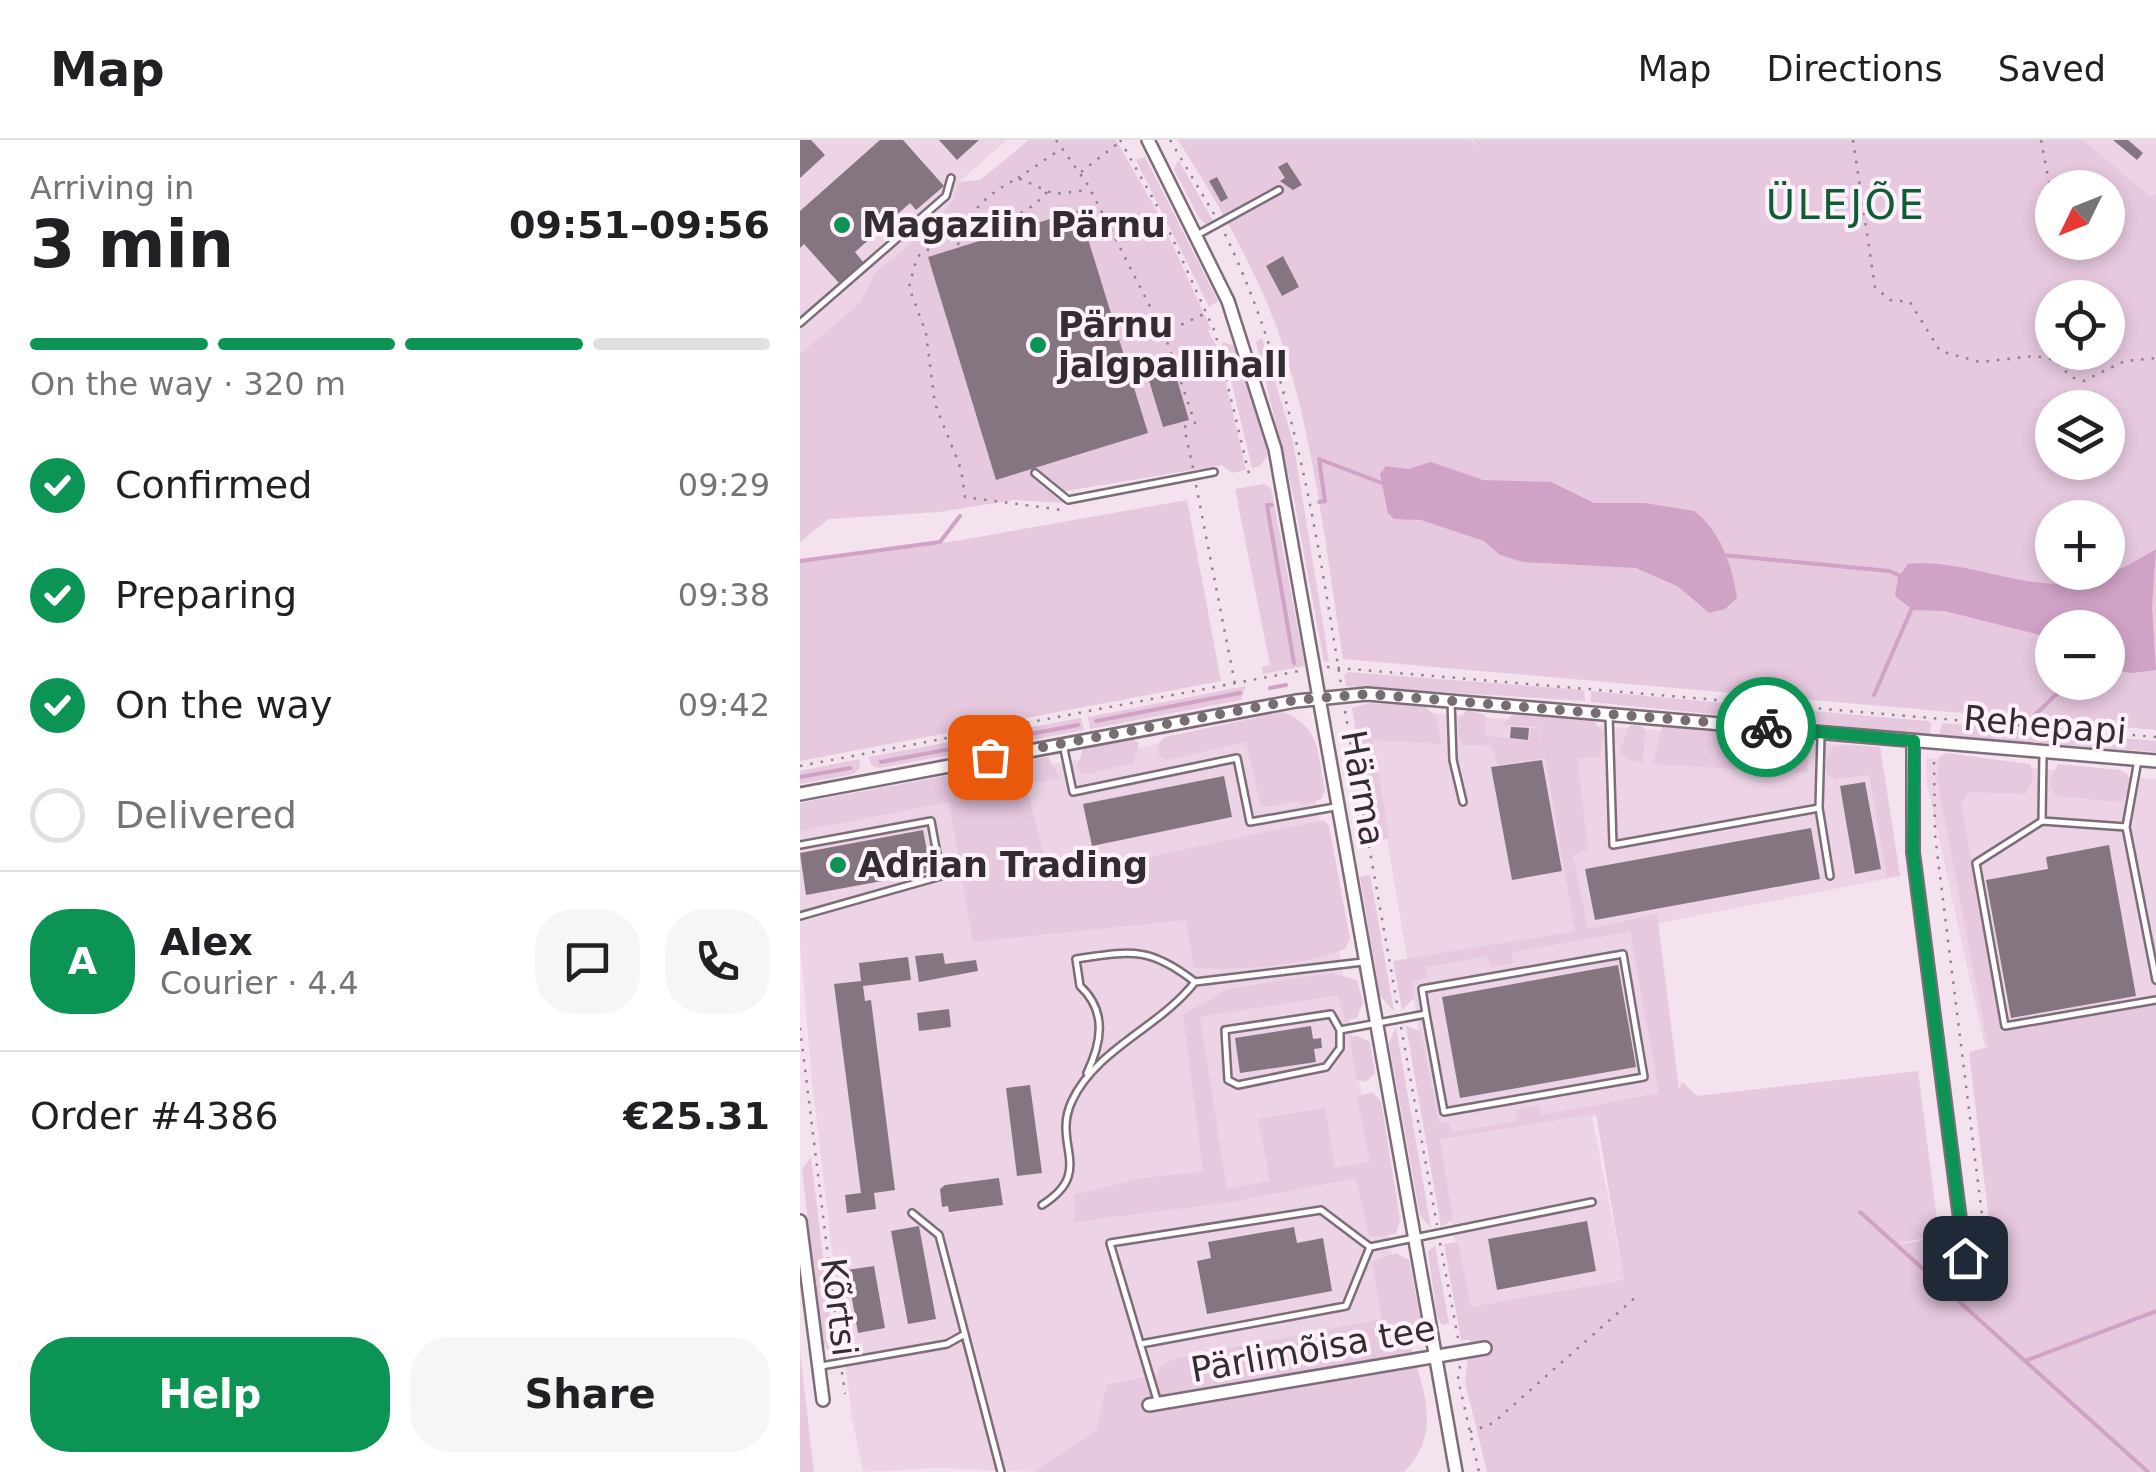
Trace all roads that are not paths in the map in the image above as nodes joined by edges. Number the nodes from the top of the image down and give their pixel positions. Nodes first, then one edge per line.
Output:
1 (1148, 140) edge
2 (951, 178) dead end
3 (1279, 190) dead end
4 (1197, 236) junction
5 (800, 322) edge
6 (1214, 472) dead end
7 (1035, 473) dead end
8 (1319, 698) junction
9 (1450, 698) junction
10 (1609, 713) junction
11 (1821, 732) junction
12 (1914, 741) junction
13 (1063, 744) junction
14 (2042, 753) junction
15 (2138, 760) junction
16 (2156, 761) edge
17 (800, 794) edge
18 (1463, 802) dead end
19 (1338, 807) junction
20 (1819, 808) junction
21 (2042, 822) junction
22 (2126, 828) junction
23 (800, 845) edge
24 (1830, 876) dead end
25 (800, 916) edge
26 (1366, 962) junction
27 (2156, 980) edge
28 (1194, 982) junction
29 (2156, 1000) edge
30 (1426, 1014) junction
31 (1376, 1023) junction
32 (1340, 1030) junction
33 (1087, 1074) junction
34 (1592, 1202) dead end
35 (1042, 1204) dead end
36 (912, 1213) dead end
37 (800, 1220) edge
38 (1414, 1240) junction
39 (1370, 1247) junction
40 (1965, 1258) dead end
41 (964, 1334) junction
42 (1140, 1344) junction
43 (1485, 1348) dead end
44 (1434, 1357) junction
45 (818, 1366) junction
46 (822, 1400) dead end
47 (1154, 1404) joint
48 (1453, 1471) edge
49 (1001, 1472) edge

1 - 4 street, Härma
2 - 5 lane
3 - 4 lane
4 - 8 street, Härma
6 - 7 lane
8 - 9 street, Rehepapi
8 - 13 street, Rehepapi
8 - 19 street, Härma
9 - 10 street, Rehepapi
9 - 18 lane
10 - 11 street, Rehepapi
10 - 20 lane
11 - 12 street, Rehepapi
11 - 20 lane
12 - 14 street, Rehepapi
12 - 40 street
13 - 17 street, Rehepapi
13 - 19 lane
14 - 15 street, Rehepapi
14 - 21 lane
15 - 16 street, Rehepapi
15 - 22 lane
19 - 26 street, Härma
20 - 24 lane
21 - 22 lane
21 - 29 lane
22 - 27 lane
23 - 25 lane
26 - 28 lane
26 - 31 street, Härma
28 - 33 lane
28 - 33 lane
30 - 30 lane
30 - 31 lane
31 - 32 lane
31 - 38 street, Härma
32 - 32 lane
33 - 35 lane
34 - 38 lane
36 - 41 lane
37 - 45 street, Kõrtsi
38 - 39 lane
38 - 44 street, Härma
39 - 42 lane
39 - 42 lane
41 - 45 lane
41 - 49 lane
42 - 47 lane
43 - 44 street, Pärlimõisa tee
44 - 47 street, Pärlimõisa tee
44 - 48 street, Härma
45 - 46 street, Kõrtsi

